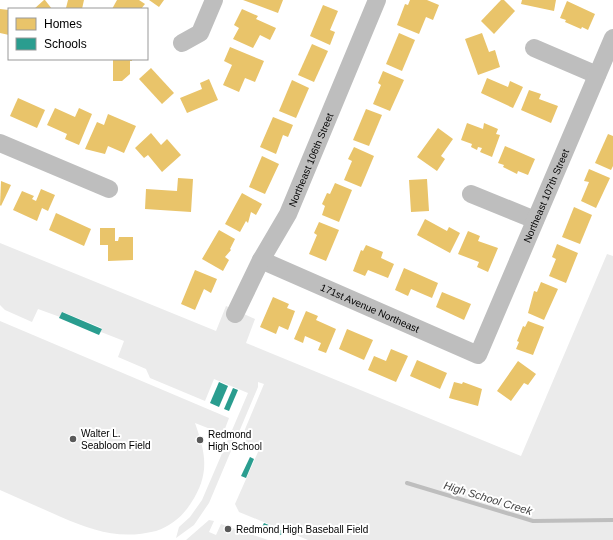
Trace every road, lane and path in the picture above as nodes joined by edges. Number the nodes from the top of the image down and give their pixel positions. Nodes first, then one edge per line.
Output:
1 (214, 0) edge
2 (377, 0) edge
3 (613, 38) edge
4 (182, 43) dead end
5 (534, 48) dead end
6 (597, 76) junction
7 (0, 143) edge
8 (109, 189) dead end
9 (471, 194) dead end
10 (535, 220) junction
11 (261, 260) junction
12 (235, 314) dead end
13 (478, 355) joint

1 - 4 street
2 - 11 street, Northeast 106th Street
3 - 6 street, Northeast 107th Street
5 - 6 street
6 - 10 street, Northeast 107th Street
7 - 8 street
9 - 10 street
10 - 13 street, Northeast 107th Street
11 - 12 street, Northeast 106th Street
11 - 13 street, 171st Avenue Northeast

